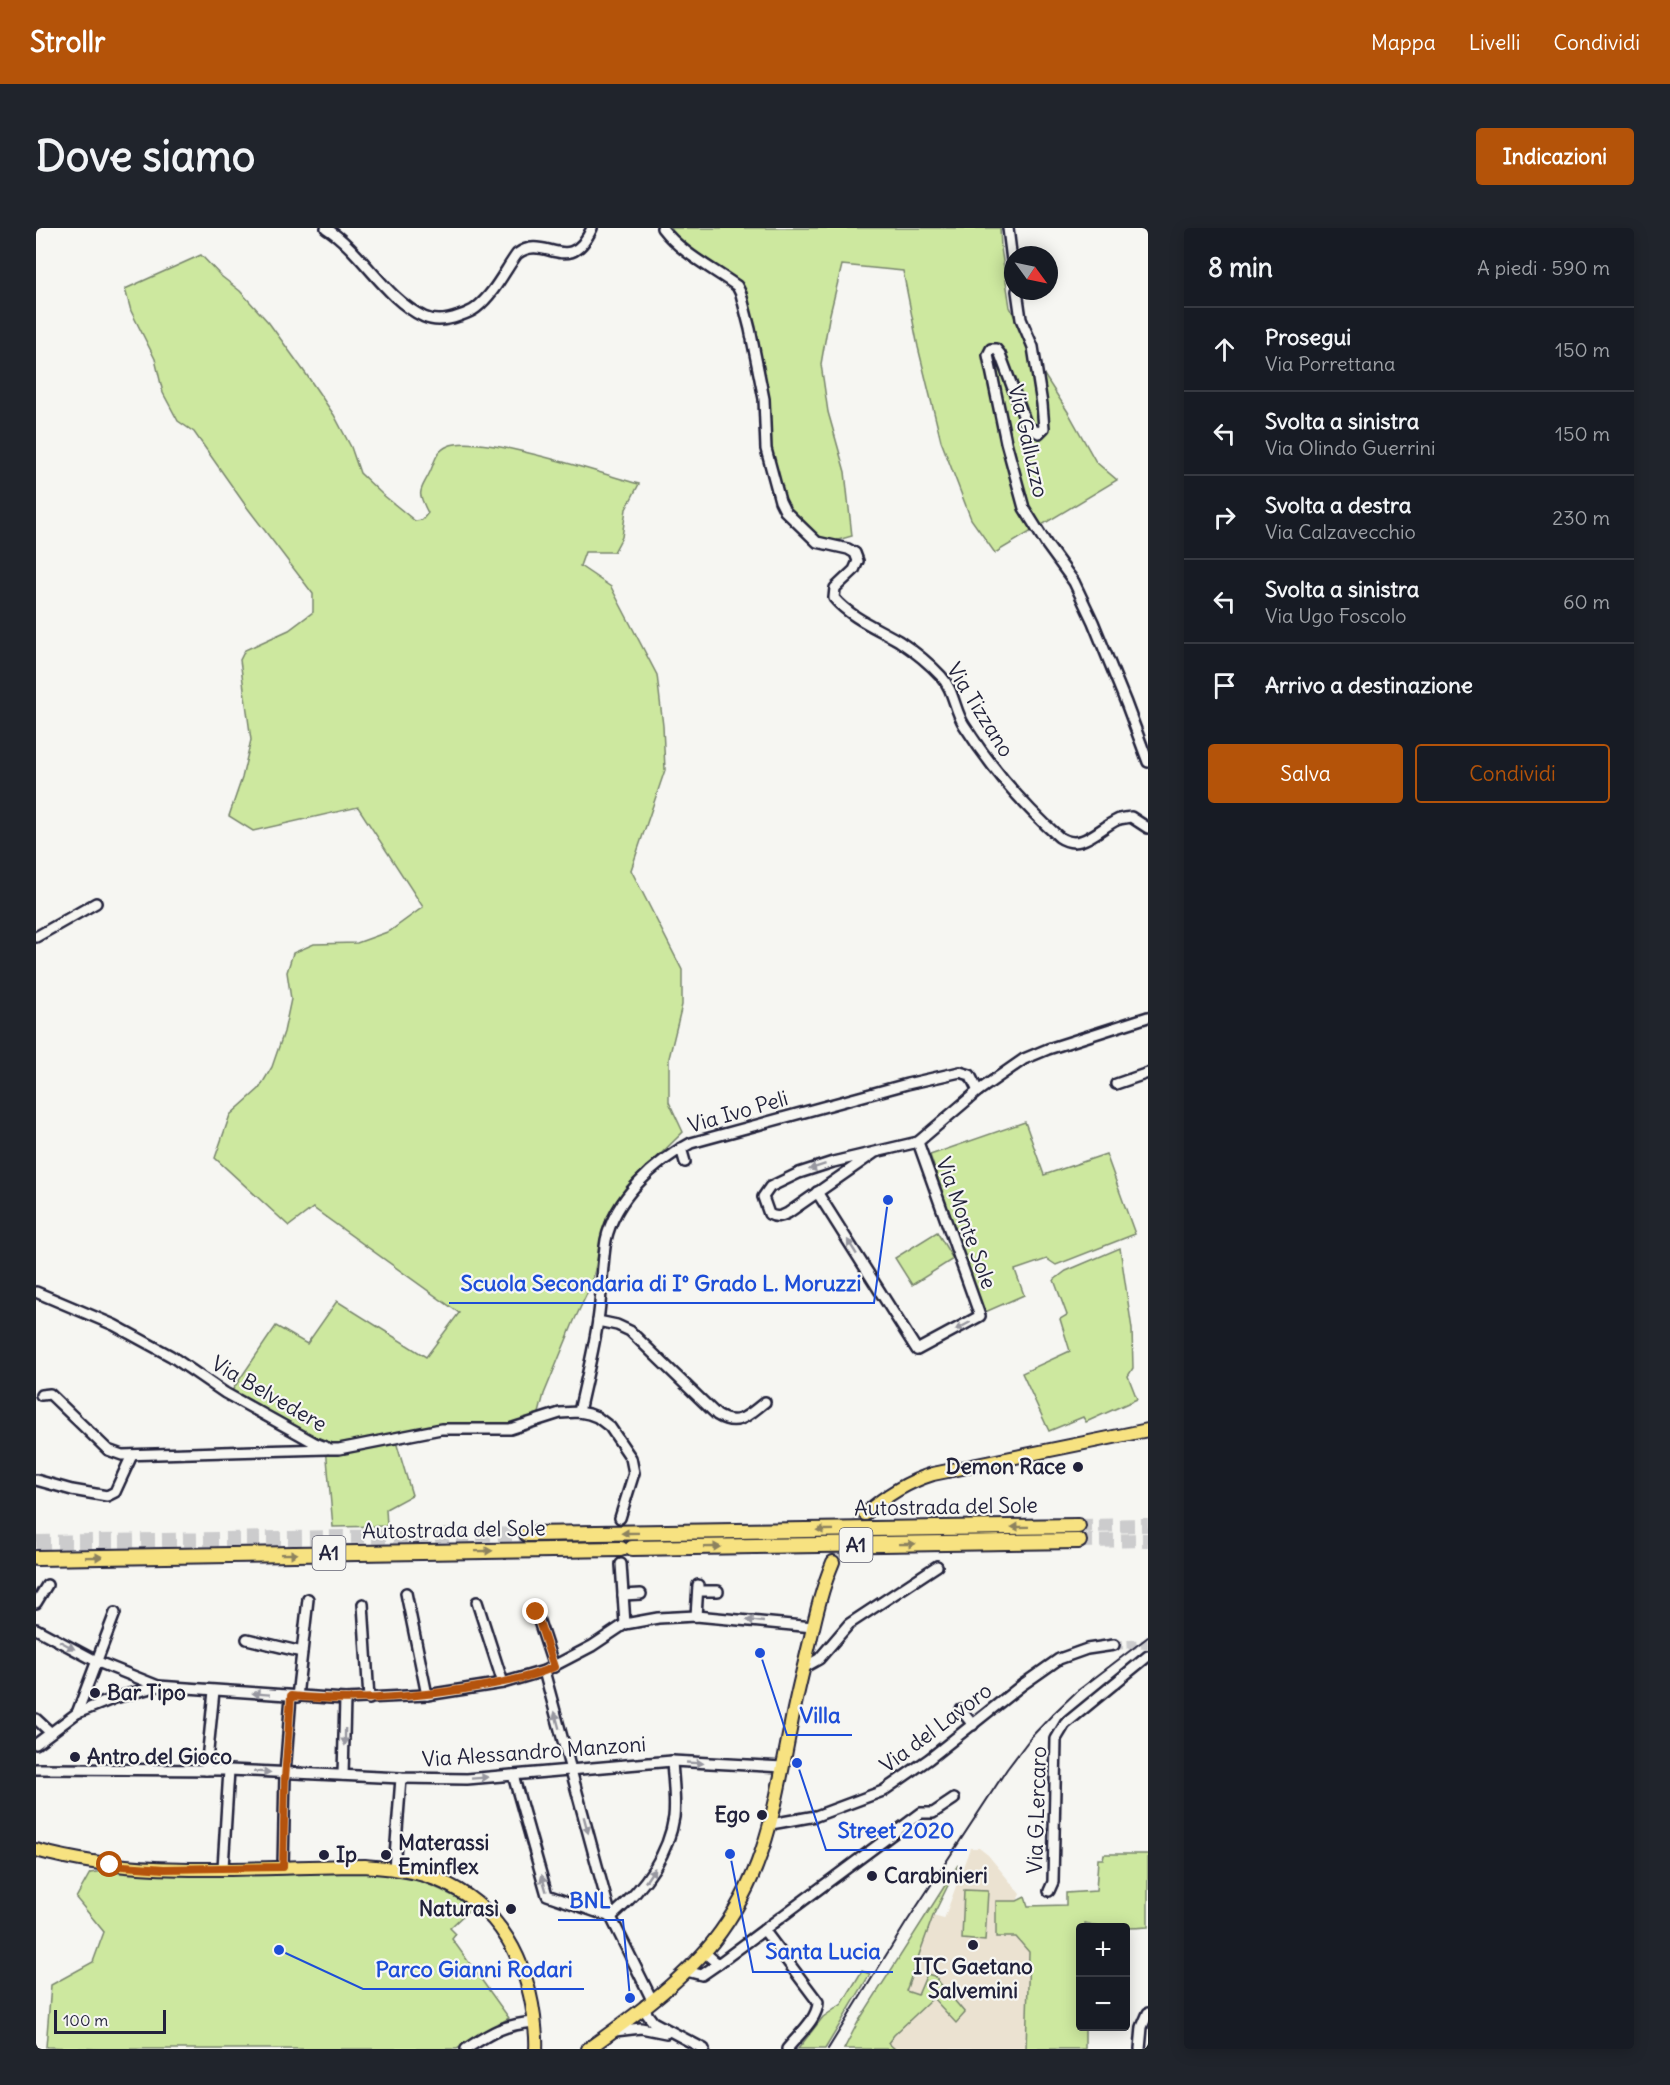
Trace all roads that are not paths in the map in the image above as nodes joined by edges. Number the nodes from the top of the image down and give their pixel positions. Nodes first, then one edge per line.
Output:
1 (326, 228) edge
2 (592, 228) edge
3 (662, 228) edge
4 (1008, 228) edge
5 (1010, 246) edge
6 (1018, 300) edge
7 (1148, 762) edge
8 (1148, 828) edge
9 (96, 903) dead end
10 (36, 937) edge
11 (1148, 1017) edge
12 (1148, 1073) edge
13 (1116, 1084) dead end
14 (978, 1091) junction
15 (918, 1142) junction
16 (681, 1148) junction
17 (874, 1153) junction
18 (685, 1162) dead end
19 (817, 1192) junction
20 (36, 1292) edge
21 (598, 1321) junction
22 (41, 1395) dead end
23 (765, 1402) dead end
24 (579, 1412) junction
25 (1148, 1430) edge
26 (330, 1449) junction
27 (132, 1455) junction
28 (36, 1480) edge
29 (865, 1514) tunnel mouth
30 (620, 1518) tunnel mouth
31 (1078, 1526) tunnel mouth
32 (527, 1534) tunnel mouth
33 (1079, 1541) tunnel mouth
34 (36, 1558) edge
35 (833, 1562) tunnel mouth
36 (621, 1564) tunnel mouth
37 (937, 1566) dead end
38 (47, 1585) dead end
39 (718, 1591) dead end
40 (406, 1593) dead end
41 (641, 1594) dead end
42 (623, 1595) junction
43 (308, 1599) dead end
44 (477, 1602) dead end
45 (36, 1603) edge
46 (363, 1604) dead end
47 (536, 1612) dead end
48 (115, 1613) dead end
49 (696, 1616) junction
50 (625, 1624) junction
51 (813, 1628) junction
52 (36, 1629) edge
53 (247, 1639) dead end
54 (1114, 1645) tunnel mouth
55 (302, 1652) junction
56 (1147, 1658) edge
57 (98, 1662) junction
58 (554, 1667) junction
59 (803, 1668) junction
60 (544, 1671) junction
61 (503, 1683) junction
62 (158, 1686) junction
63 (214, 1691) junction
64 (427, 1695) junction
65 (294, 1697) junction
66 (345, 1699) junction
67 (369, 1699) junction
68 (961, 1710) dead end
69 (77, 1713) junction
70 (36, 1719) edge
71 (973, 1725) junction
72 (50, 1732) junction
73 (36, 1744) edge
74 (672, 1761) junction
75 (783, 1767) junction
76 (36, 1769) edge
77 (570, 1769) junction
78 (206, 1770) junction
79 (229, 1770) junction
80 (285, 1774) junction
81 (344, 1775) junction
82 (513, 1775) junction
83 (401, 1778) junction
84 (954, 1798) dead end
85 (771, 1824) junction
86 (36, 1850) edge
87 (283, 1867) junction
88 (223, 1868) junction
89 (394, 1869) junction
90 (1048, 1891) dead end
91 (611, 1917) junction
92 (764, 1929) junction
93 (704, 1953) junction
94 (718, 1964) junction
95 (686, 1971) junction
96 (648, 2002) junction
97 (1148, 2013) edge
98 (534, 2022) junction
99 (612, 2031) junction
100 (676, 2035) junction
101 (537, 2036) junction
102 (1142, 2046) edge
103 (466, 2049) edge
104 (536, 2049) edge
105 (546, 2049) edge
106 (588, 2049) edge
107 (704, 2049) edge
108 (787, 2049) edge

1 - 2 street
3 - 8 street, Via Tizzano
4 - 5 street
6 - 7 street, Via Galluzzo
9 - 10 street
11 - 14 street
12 - 13 street
14 - 15 street
14 - 16 street, Via Ivo Peli
15 - 17 street
15 -> 19 street, Via Monte Sole
16 - 18 street
16 - 21 street, Via Ivo Peli
17 - 19 street
17 -> 19 street
20 - 26 street, Via Belvedere
21 - 23 street
21 - 24 street, Via Ivo Peli
22 - 27 street
24 - 26 street, Via Belvedere
24 - 30 street
25 - 29 main road
26 - 27 street
27 - 28 street
31 -> 32 highway, Autostrada del Sole / A1
34 -> 33 highway, Autostrada del Sole / A1
35 - 51 main road
36 - 42 street
37 - 59 street
38 - 45 street
39 - 49 street
40 - 64 street
41 - 42 street
42 - 50 street
43 - 55 street
44 - 61 street
46 - 67 street
47 - 58 street
48 - 57 street
49 - 50 street
51 -> 49 street
50 - 58 street
51 - 59 main road
52 -> 57 street
53 - 55 street
54 - 71 street, Via del Lavoro
55 - 65 street
56 - 90 street, Via G.Lercaro
57 - 62 street
57 - 69 street
58 - 60 street
59 - 75 main road
60 - 61 street
77 -> 60 street
61 - 64 street
62 - 63 street
62 - 69 street
65 -> 63 street
63 - 78 street
64 - 67 street
65 - 66 street
65 - 80 street
66 - 67 street
66 -> 81 street
68 - 71 street
69 - 72 street
70 - 72 street
71 - 85 street, Via del Lavoro
72 - 73 street
74 -> 75 street, Via Alessandro Manzoni
74 - 77 street, Via Alessandro Manzoni
91 -> 74 street
75 - 85 main road
76 - 78 street, Via Alessandro Manzoni
77 - 82 street, Via Alessandro Manzoni
77 -> 91 street
78 - 79 street, Via Alessandro Manzoni
79 -> 80 street, Via Alessandro Manzoni
79 - 88 street
80 - 81 street, Via Alessandro Manzoni
80 - 87 street
81 - 83 street, Via Alessandro Manzoni
83 -> 82 street, Via Alessandro Manzoni
91 -> 82 street
83 - 89 street
84 - 92 street
85 - 93 main road
86 - 88 main road
87 - 88 main road
87 - 89 main road
89 - 98 main road
91 - 96 street
92 - 94 street
92 - 108 street
93 - 94 street
93 - 95 main road
94 - 95 street
95 - 96 main road
96 - 99 main road
96 - 100 street
97 - 102 street
98 - 101 main road
98 - 103 street
99 - 100 street
99 - 106 main road
100 - 107 street
101 - 104 main road
101 - 105 main road

